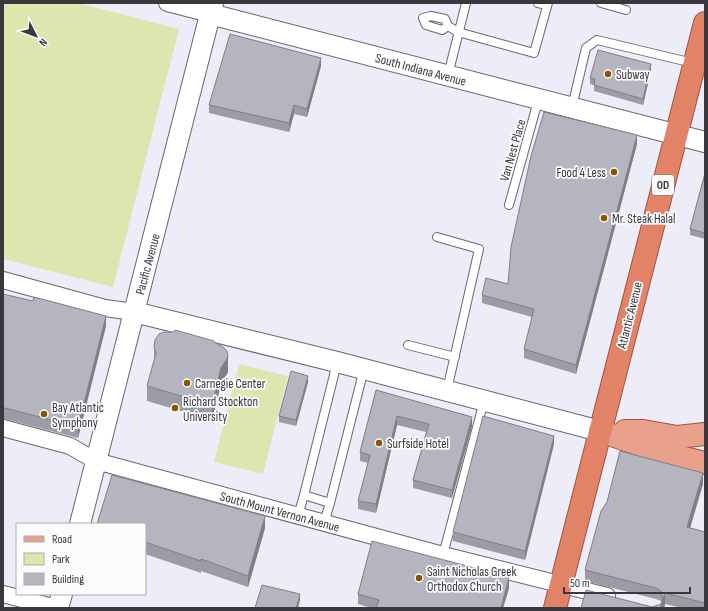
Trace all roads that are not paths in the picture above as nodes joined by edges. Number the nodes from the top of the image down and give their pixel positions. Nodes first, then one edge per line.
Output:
1 (167, 3) edge
2 (466, 3) edge
3 (538, 3) edge
4 (601, 3) edge
5 (548, 4) edge
6 (212, 9) edge
7 (626, 10) dead end
8 (705, 23) edge
9 (448, 26) dead end
10 (458, 32) junction
11 (694, 64) junction
12 (448, 76) junction
13 (538, 100) junction
14 (572, 107) junction
15 (676, 134) junction
16 (705, 142) edge
17 (509, 205) dead end
18 (438, 237) dead end
19 (3, 280) edge
20 (134, 312) junction
21 (408, 345) dead end
22 (455, 358) junction
23 (337, 362) junction
24 (364, 369) junction
25 (447, 391) junction
26 (484, 400) junction
27 (3, 428) edge
28 (600, 431) junction
29 (705, 434) edge
30 (96, 461) junction
31 (705, 463) edge
32 (304, 495) junction
33 (330, 503) junction
34 (298, 516) junction
35 (80, 523) edge
36 (324, 523) junction
37 (443, 555) junction
38 (560, 584) junction
39 (3, 594) edge
40 (62, 595) edge
41 (625, 601) edge
42 (57, 608) edge
43 (555, 608) edge

1 - 6 street, South Indiana Avenue
2 - 10 lane
3 - 5 lane
4 - 7 lane
5 - 10 lane
6 - 12 street, South Indiana Avenue
6 - 20 street, Pacific Avenue
8 - 11 highway, Atlantic Avenue / OD
9 - 10 lane
10 - 12 lane
11 - 14 lane
11 - 15 highway, Atlantic Avenue / OD
12 - 13 street, South Indiana Avenue
13 - 14 street, South Indiana Avenue
13 - 17 lane, Van Nest Place
14 - 15 street, South Indiana Avenue
15 - 16 street, South Indiana Avenue
15 - 28 highway, Atlantic Avenue / OD
18 - 22 lane
19 - 20 street
20 - 23 street
20 - 30 street, Pacific Avenue
21 - 22 lane
22 - 25 lane
23 - 24 street
23 - 32 lane
24 - 25 street
24 - 33 lane
25 - 26 street
26 - 28 street
26 - 37 lane
27 - 30 street, South Mount Vernon Avenue
28 - 29 main road
28 - 31 main road
28 - 38 highway, Atlantic Avenue / OD
30 - 34 street, South Mount Vernon Avenue
30 - 35 street, Pacific Avenue
32 - 33 lane
32 - 34 lane
33 - 36 lane
34 - 36 street, South Mount Vernon Avenue
36 - 37 street, South Mount Vernon Avenue
37 - 38 street, South Mount Vernon Avenue
38 - 41 street, South Mount Vernon Avenue
38 - 43 highway, Atlantic Avenue / OD
39 - 42 street
40 - 42 street

